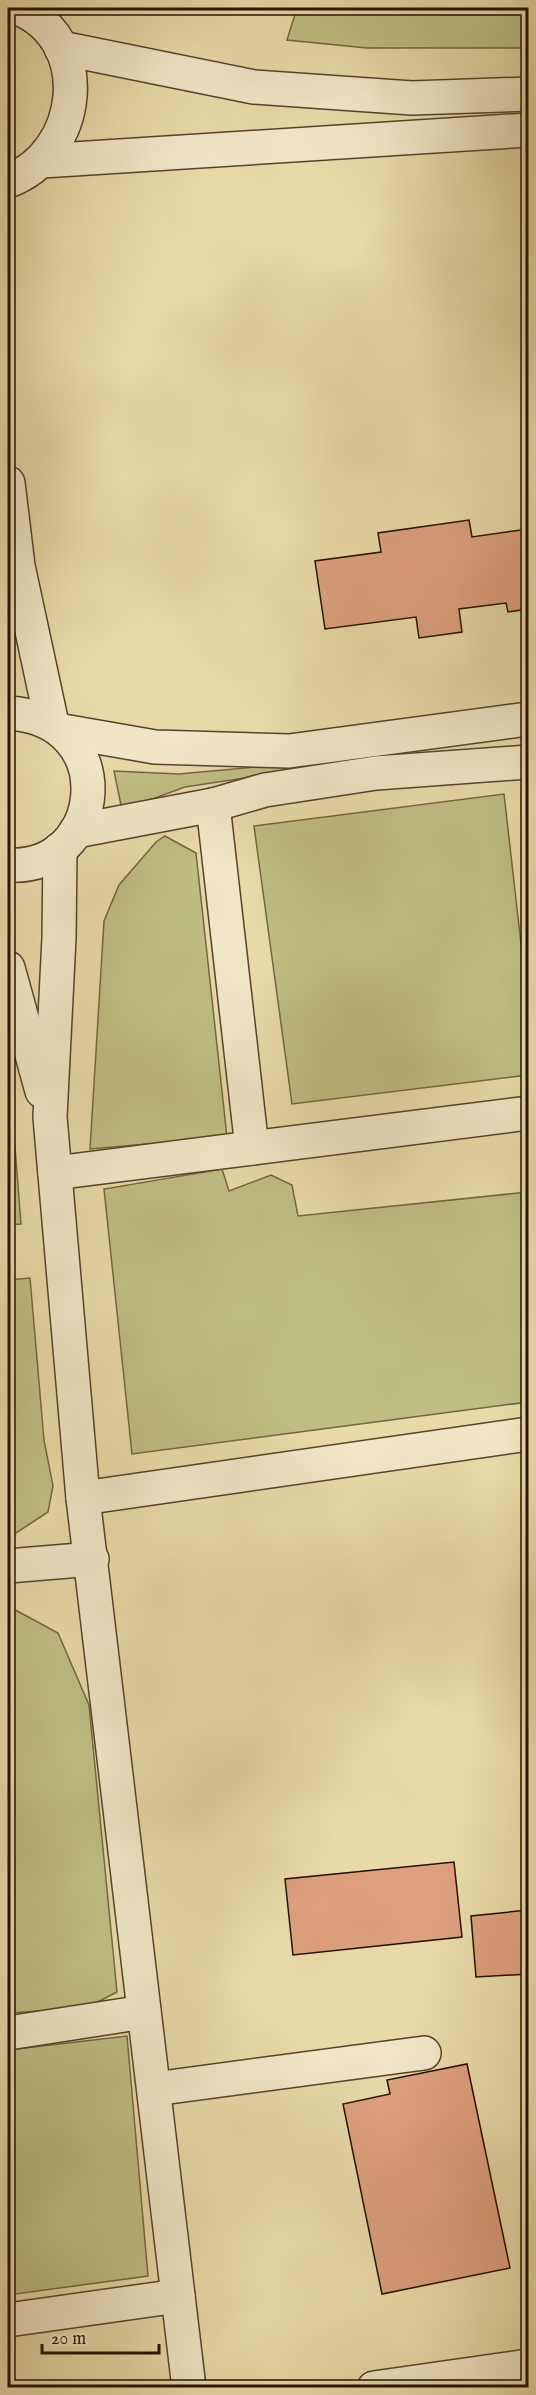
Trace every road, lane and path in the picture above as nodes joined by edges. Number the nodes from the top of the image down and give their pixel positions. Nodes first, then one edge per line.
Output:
1 (24, 9) edge
2 (61, 48) junction
3 (528, 94) edge
4 (528, 130) edge
5 (42, 161) junction
6 (8, 181) edge
7 (8, 483) edge
8 (8, 713) edge
9 (528, 720) edge
10 (58, 727) junction
11 (528, 762) edge
12 (213, 805) junction
13 (68, 840) junction
14 (8, 865) edge
15 (8, 968) edge
16 (528, 1113) edge
17 (50, 1117) junction
18 (252, 1148) junction
19 (55, 1173) junction
20 (528, 1434) edge
21 (83, 1498) junction
22 (92, 1559) junction
23 (8, 1566) edge
24 (144, 2012) junction
25 (8, 2033) edge
26 (424, 2053) dead end
27 (154, 2089) junction
28 (178, 2296) junction
29 (8, 2320) edge
30 (528, 2366) edge
31 (189, 2388) edge
32 (374, 2388) edge

1 - 2 street
2 - 3 street
2 - 5 street
4 - 5 street
5 - 6 street
7 - 10 street
8 - 10 street
9 - 10 street
10 - 13 street
11 - 12 street
12 - 13 street
12 - 18 street
13 - 14 street
13 - 17 street
15 - 17 street
16 - 18 street
17 - 19 street
18 - 19 street
19 - 21 street
20 - 21 street
21 - 22 street
22 - 23 street
22 - 24 street
24 - 25 street
24 - 27 street
26 - 27 street
27 - 28 street
28 - 29 street
28 - 31 street
30 - 32 street

